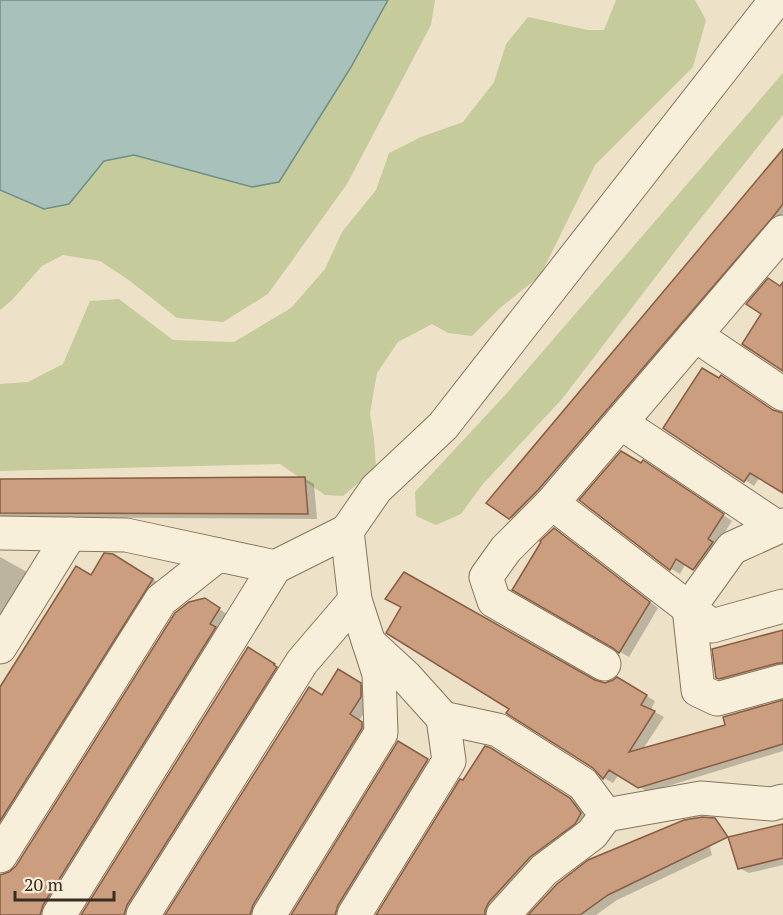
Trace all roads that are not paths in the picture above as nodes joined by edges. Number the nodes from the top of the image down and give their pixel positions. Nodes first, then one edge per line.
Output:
1 (776, 0) edge
2 (778, 248) edge
3 (695, 335) junction
4 (783, 394) edge
5 (621, 423) junction
6 (552, 503) junction
7 (780, 526) edge
8 (347, 531) junction
9 (0, 533) edge
10 (70, 534) junction
11 (218, 555) junction
12 (275, 567) junction
13 (355, 600) junction
14 (783, 606) edge
15 (689, 608) junction
16 (369, 643) junction
17 (0, 647) edge
18 (604, 664) dead end
19 (783, 681) edge
20 (443, 718) junction
21 (783, 801) edge
22 (606, 815) junction
23 (0, 856) edge
24 (58, 915) edge
25 (143, 915) edge
26 (269, 915) edge
27 (354, 915) edge
28 (503, 915) edge

1 - 8 lane
2 - 3 lane
3 - 4 lane
3 - 5 lane
5 - 6 lane
5 - 7 lane
6 - 15 lane
6 - 18 lane
7 - 15 lane
8 - 12 lane
8 - 13 lane
9 - 10 lane
10 - 11 lane
10 - 17 lane
11 - 12 lane
11 - 23 lane
12 - 24 lane
13 - 16 lane
13 - 25 lane
14 - 15 lane
15 - 19 lane
16 - 20 lane
16 - 26 lane
20 - 22 lane
20 - 27 lane
21 - 22 lane
22 - 28 lane

